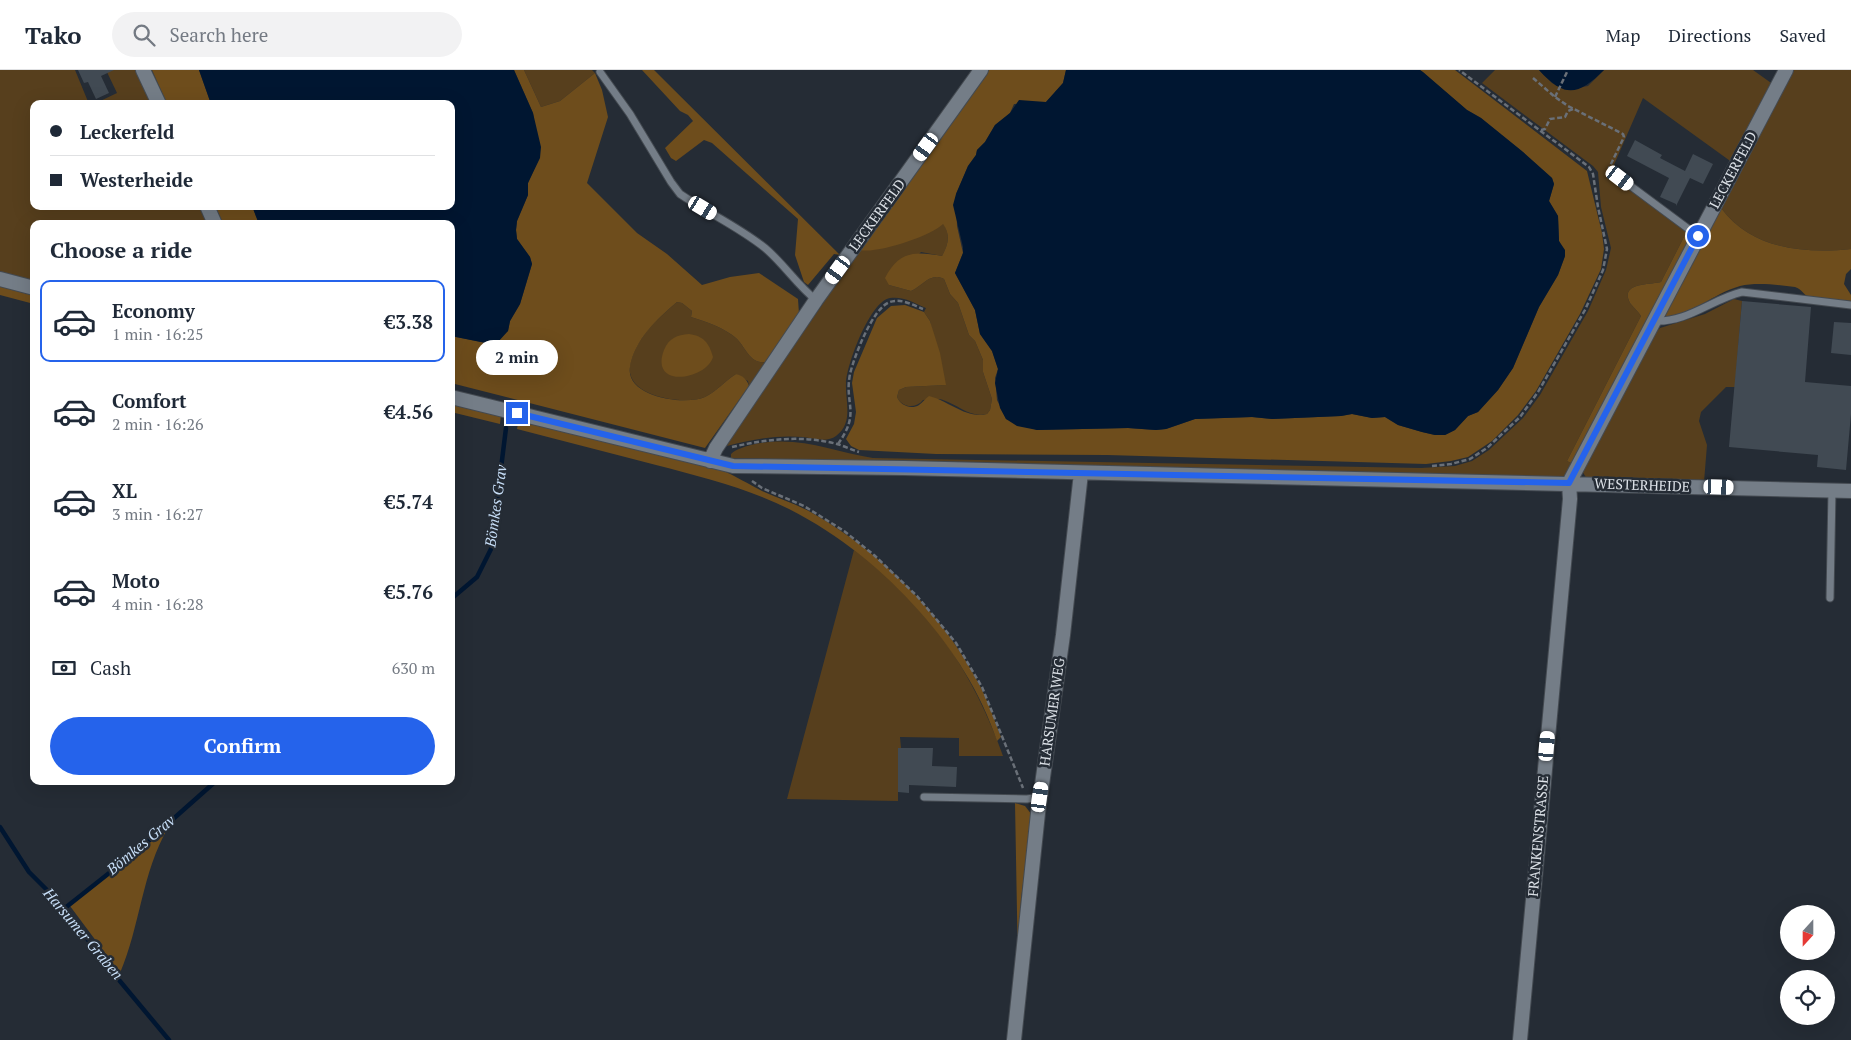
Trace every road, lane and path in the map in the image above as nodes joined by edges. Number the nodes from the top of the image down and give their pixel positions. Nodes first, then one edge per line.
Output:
1 (143, 70) edge
2 (981, 70) edge
3 (1459, 70) edge
4 (1786, 70) edge
5 (600, 72) dead end
6 (1567, 72) dead end
7 (1533, 78) dead end
8 (1555, 97) junction
9 (158, 100) edge
10 (1573, 109) junction
11 (1541, 130) junction
12 (1620, 178) joint
13 (1698, 236) junction
14 (0, 279) edge
15 (30, 287) edge
16 (816, 300) junction
17 (1851, 305) edge
18 (923, 309) dead end
19 (1653, 322) junction
20 (455, 398) edge
21 (838, 444) junction
22 (716, 448) junction
23 (860, 453) dead end
24 (710, 461) junction
25 (733, 466) junction
26 (1430, 466) dead end
27 (1081, 473) junction
28 (1569, 483) junction
29 (1832, 490) junction
30 (1851, 490) edge
31 (1830, 598) dead end
32 (924, 797) dead end
33 (1033, 798) junction
34 (1014, 1040) edge
35 (1520, 1040) edge

1 - 9 street
2 - 16 street, LECKERFELD
3 - 11 path
4 - 13 street, LECKERFELD
5 - 16 lane
6 - 8 path
7 - 8 path
8 - 10 path
10 - 11 path
10 - 12 path
11 - 26 path
12 - 13 lane
13 - 19 street, LECKERFELD
14 - 15 street
16 - 22 street, LECKERFELD
17 - 19 lane
18 - 21 path
19 - 28 street, LECKERFELD
20 - 24 street, WESTERHEIDE
21 - 22 path
21 - 23 path
22 - 24 street, LECKERFELD
24 - 25 street, WESTERHEIDE
25 - 27 street, WESTERHEIDE
25 - 33 path
27 - 28 street, WESTERHEIDE
27 - 33 street, HARSUMER WEG
28 - 29 street, WESTERHEIDE
28 - 35 street, FRANKENSTRASSE
29 - 30 street, WESTERHEIDE
29 - 31 lane
32 - 33 lane
33 - 34 street, HARSUMER WEG

